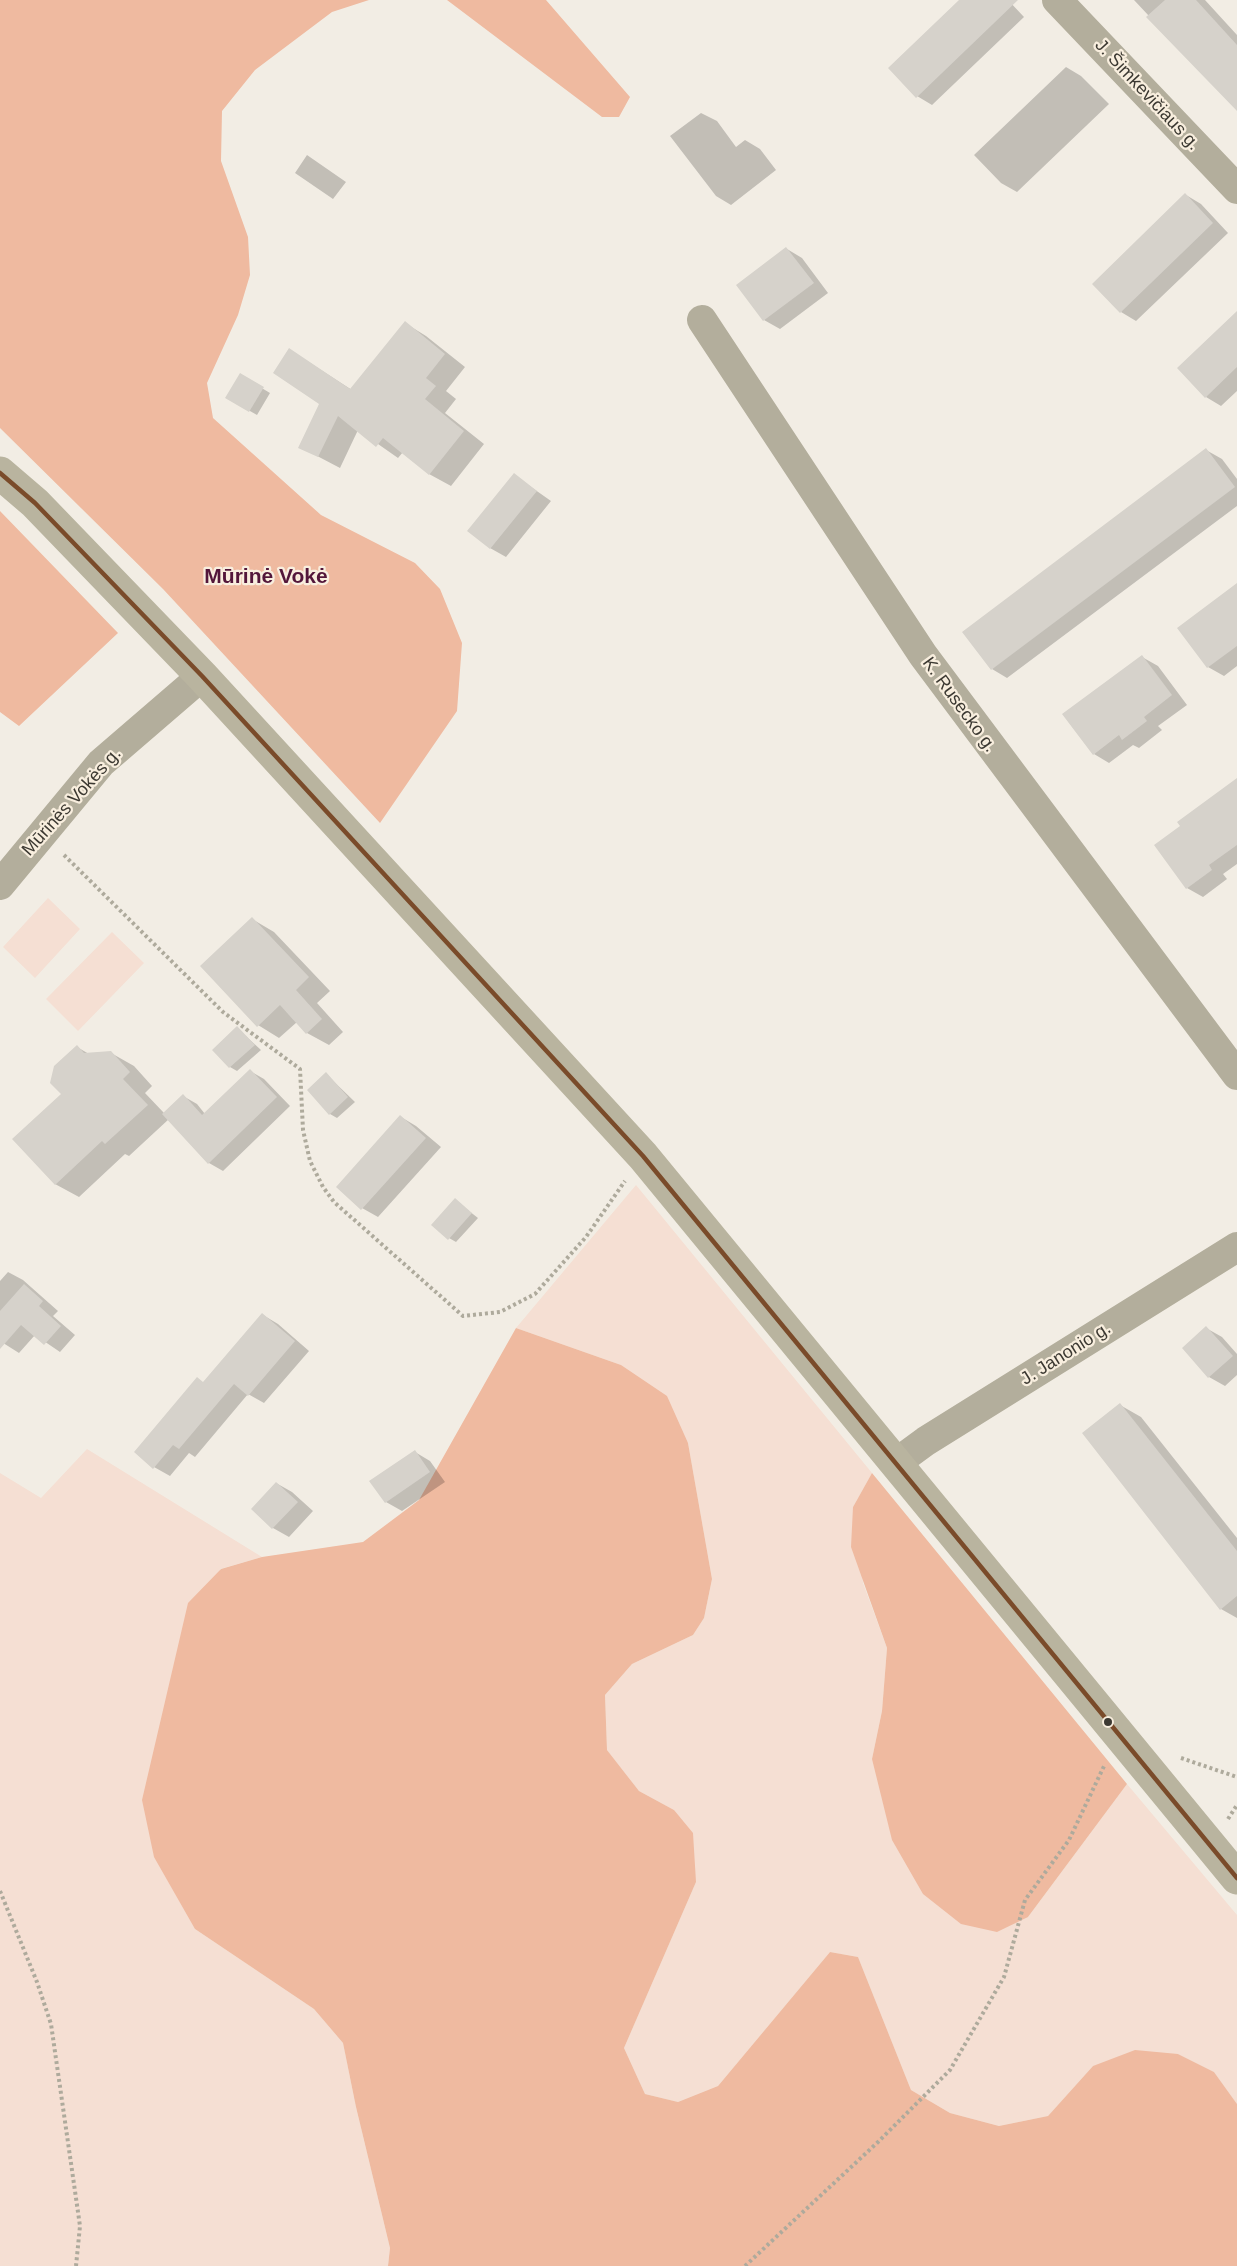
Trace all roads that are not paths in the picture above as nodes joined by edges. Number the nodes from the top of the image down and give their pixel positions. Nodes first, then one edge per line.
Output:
1 (1058, 0) edge
2 (1237, 189) edge
3 (702, 320) dead end
4 (0, 472) edge
5 (202, 676) junction
6 (0, 885) edge
7 (1237, 1075) edge
8 (1237, 1247) edge
9 (896, 1463) junction
10 (1237, 1878) edge

1 - 2 street, J. Šimkevičiaus g.
3 - 7 street, K. Rusecko g.
4 - 5 main road
5 - 6 street, Mūrinės Vokės g.
5 - 9 main road
8 - 9 street, J. Janonio g.
9 - 10 main road

